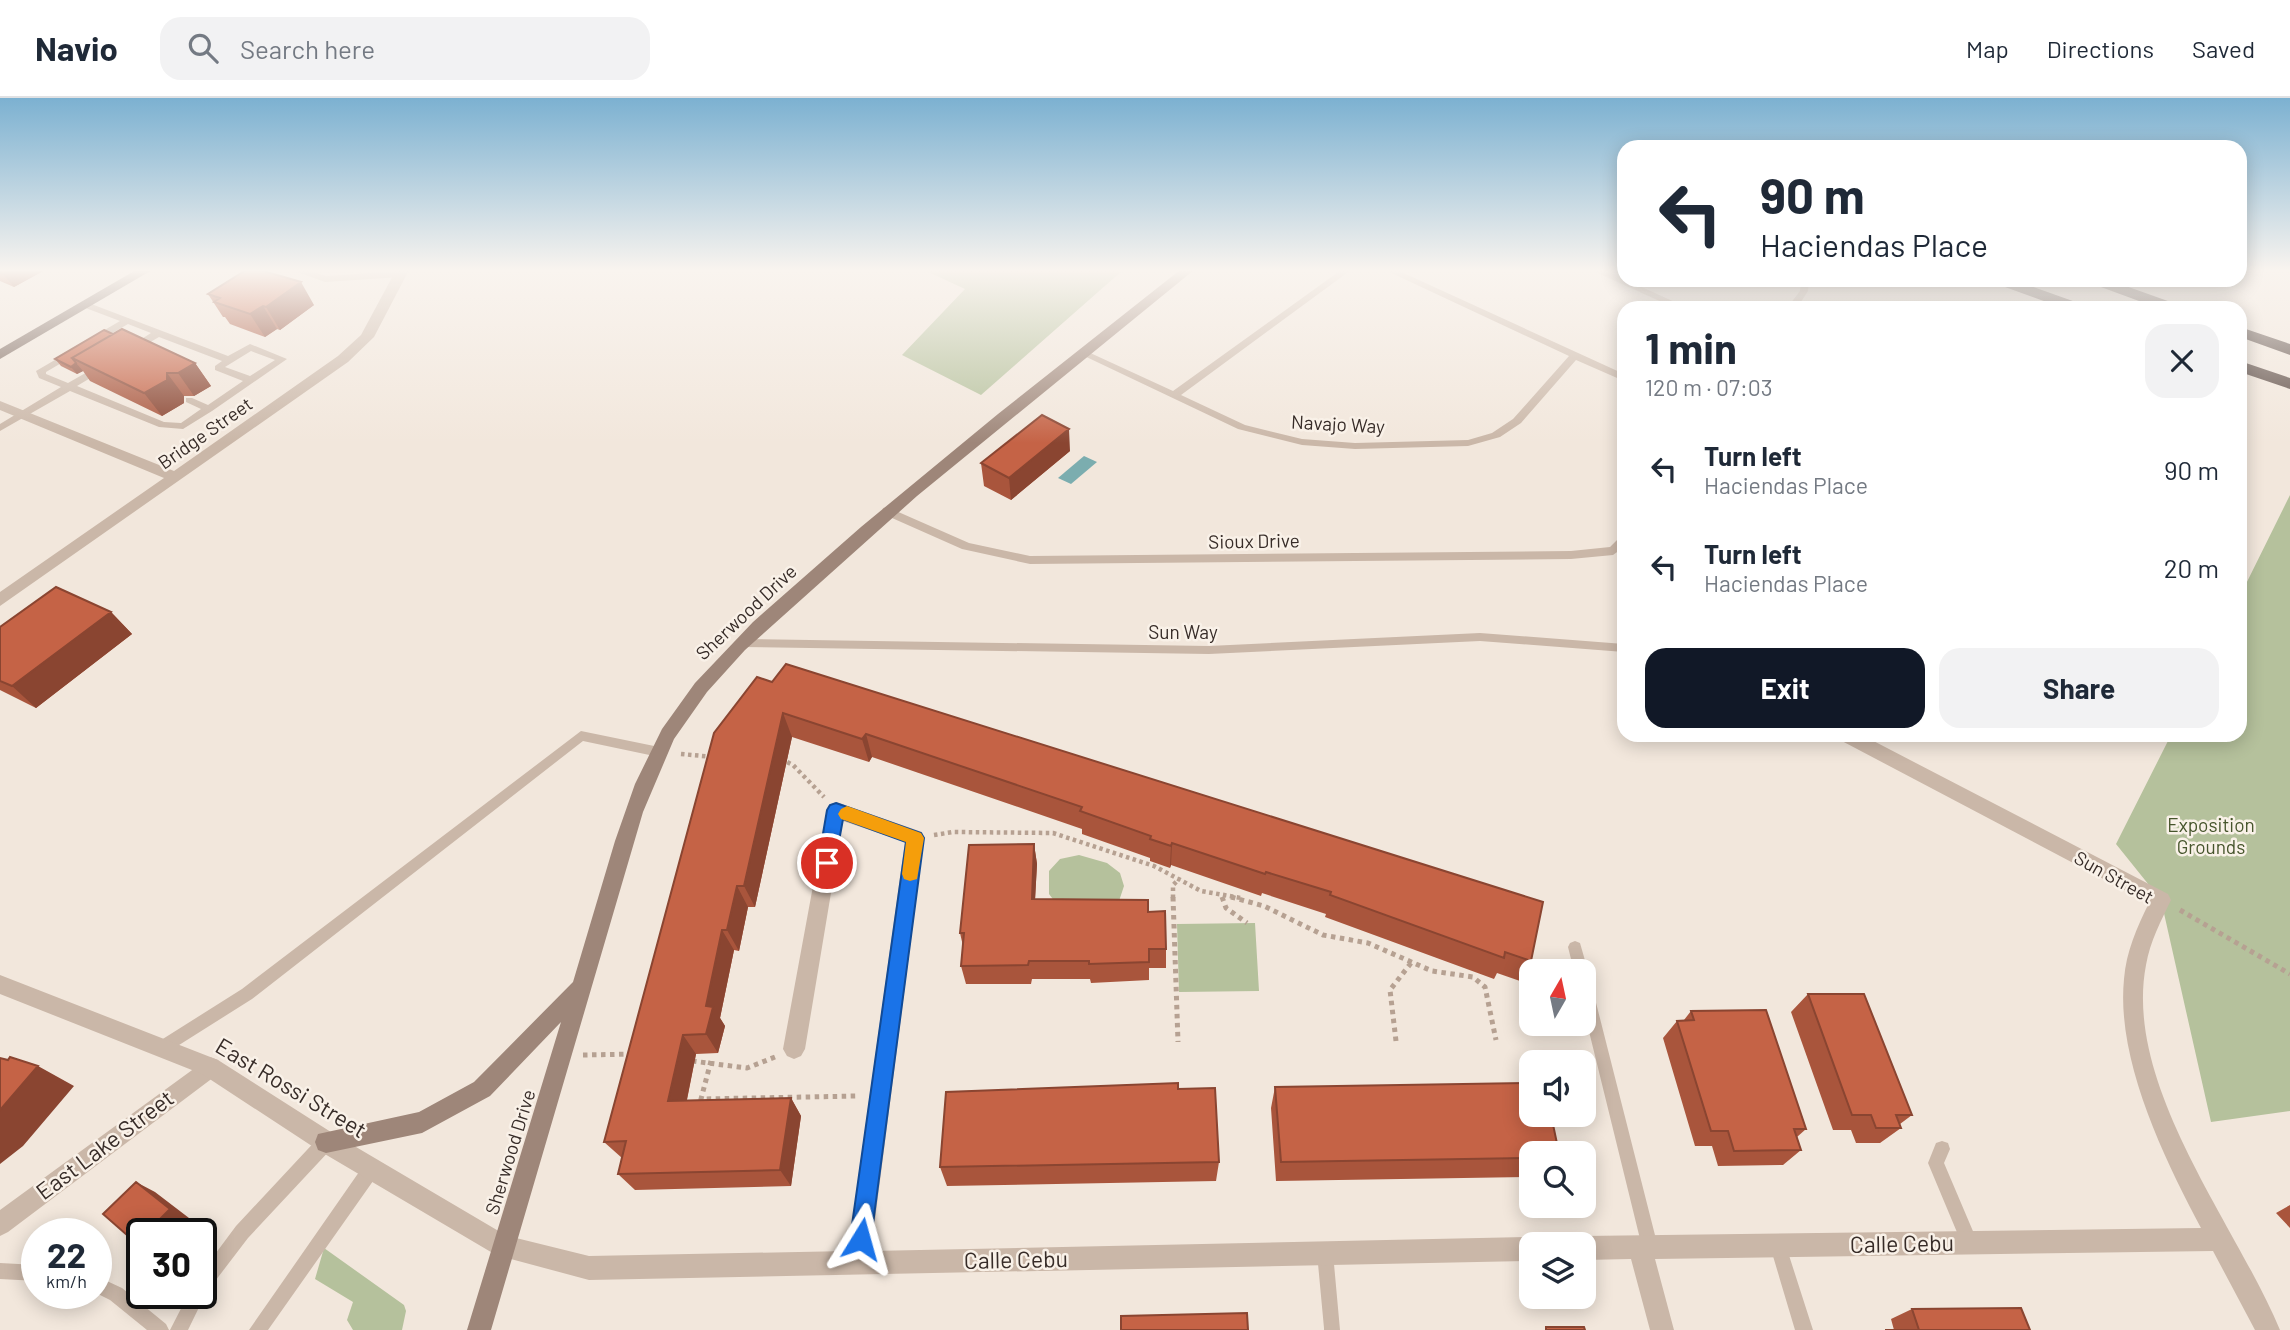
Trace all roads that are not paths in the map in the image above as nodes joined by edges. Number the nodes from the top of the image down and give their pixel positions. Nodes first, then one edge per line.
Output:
1 (47, 327) edge
2 (117, 327) edge
3 (144, 327) edge
4 (373, 327) edge
5 (1116, 327) edge
6 (1268, 327) edge
7 (1514, 327) edge
8 (158, 333) junction
9 (2247, 335) edge
10 (2290, 350) edge
11 (1083, 353) junction
12 (0, 355) edge
13 (1575, 355) junction
14 (229, 360) junction
15 (2247, 369) edge
16 (1617, 375) edge
17 (251, 380) junction
18 (2290, 384) edge
19 (69, 386) junction
20 (1174, 395) junction
21 (188, 400) dead end
22 (0, 405) edge
23 (209, 409) junction
24 (23, 414) junction
25 (0, 428) edge
26 (176, 477) junction
27 (887, 511) junction
28 (1617, 547) edge
29 (0, 600) edge
30 (741, 643) junction
31 (1617, 647) edge
32 (1859, 742) edge
33 (659, 752) junction
34 (1575, 947) dead end
35 (1578, 959) edge
36 (0, 984) edge
37 (582, 987) junction
38 (1596, 1035) edge
39 (163, 1047) junction
40 (794, 1049) road end
41 (210, 1066) junction
42 (326, 1142) junction
43 (1942, 1149) dead end
44 (372, 1168) junction
45 (0, 1224) edge
46 (2221, 1239) junction
47 (1970, 1243) junction
48 (1778, 1246) junction
49 (504, 1247) junction
50 (1645, 1247) junction
51 (1596, 1248) edge
52 (1519, 1249) edge
53 (1325, 1253) junction
54 (858, 1263) junction
55 (217, 1266) edge
56 (0, 1271) edge
57 (21, 1272) edge
58 (112, 1292) edge
59 (190, 1309) edge
60 (1332, 1328) dead end
61 (160, 1330) edge
62 (179, 1330) edge
63 (258, 1330) edge
64 (479, 1330) edge
65 (1662, 1330) edge
66 (1804, 1330) edge
67 (2268, 1330) edge

1 - 12 main road
2 - 19 lane
3 - 8 lane
4 - 26 street, Bridge Street
5 - 11 main road, Sherwood Drive
6 - 20 lane
7 - 13 lane
8 - 14 lane
8 - 19 lane
9 - 10 highway
11 - 20 lane, Navajo Way
11 - 27 main road, Sherwood Drive
13 - 16 lane
13 - 20 lane, Navajo Way
14 - 17 lane
14 - 17 lane
15 - 18 highway
17 - 23 lane
19 - 23 lane
19 - 24 lane
21 - 23 lane
22 - 24 street
24 - 25 lane
24 - 26 street
26 - 29 street, Bridge Street
27 - 28 lane, Sioux Drive
27 - 30 main road, Sherwood Drive
30 - 31 lane, Sun Way
30 - 33 main road, Sherwood Drive
32 - 46 street, Sun Street
33 - 37 main road, Sherwood Drive
33 - 39 lane
34 - 35 lane
36 - 39 street, East Rossi Street
37 - 42 main road
37 - 49 main road, Sherwood Drive
38 - 50 lane
39 - 41 street, East Rossi Street
40 - 54 street
41 - 42 street, East Rossi Street
41 - 45 street, East Lake Street
42 - 44 street, East Rossi Street
42 - 55 lane
43 - 47 lane
44 - 49 street, East Rossi Street
44 - 63 lane
46 - 47 street, Calle Cebu
46 - 67 street, Sun Street
47 - 48 street, Calle Cebu
48 - 50 street, Calle Cebu
48 - 66 lane
49 - 54 street, Calle Cebu
49 - 64 main road, Sherwood Drive
50 - 51 street, Calle Cebu
50 - 65 street
52 - 53 street, Calle Cebu
53 - 54 street, Calle Cebu
53 - 60 lane
56 - 57 lane
58 - 61 lane
59 - 62 lane

